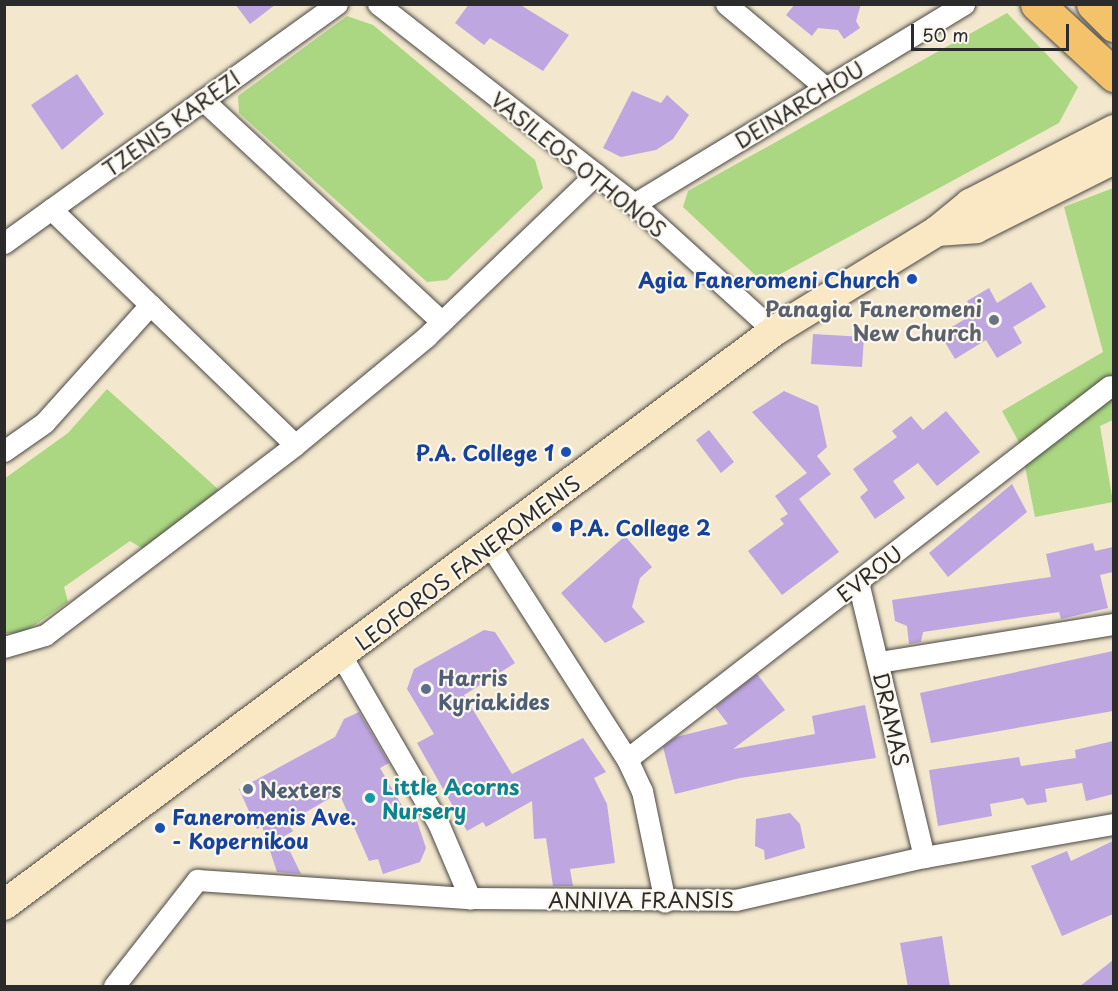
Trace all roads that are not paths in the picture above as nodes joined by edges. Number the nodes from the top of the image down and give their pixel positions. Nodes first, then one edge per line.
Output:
1 (337, 4) edge
2 (378, 4) edge
3 (726, 4) edge
4 (964, 4) edge
5 (1037, 4) edge
6 (1093, 4) edge
7 (1113, 25) edge
8 (1113, 75) edge
9 (825, 87) junction
10 (203, 100) junction
11 (1113, 130) edge
12 (1113, 159) edge
13 (596, 174) junction
14 (634, 204) junction
15 (51, 209) junction
16 (938, 231) junction
17 (4, 243) edge
18 (150, 305) junction
19 (442, 322) junction
20 (774, 331) junction
21 (1110, 386) dead end
22 (295, 444) junction
23 (4, 451) edge
24 (489, 545) junction
25 (858, 582) junction
26 (1113, 624) edge
27 (4, 647) edge
28 (342, 657) junction
29 (879, 662) junction
30 (627, 759) junction
31 (1113, 824) edge
32 (924, 857) junction
33 (470, 898) junction
34 (665, 902) junction
35 (4, 904) edge
36 (114, 987) edge

1 - 10 street, TZENIS KAREZI
2 - 13 street, VASILEOS OTHONOS
3 - 9 street
4 - 9 street, DEINARCHOU
5 - 8 main road
6 - 7 main road
9 - 14 street, DEINARCHOU
10 - 15 street, TZENIS KAREZI
10 - 19 street
11 - 16 main road, LEOFOROS FANEROMENIS
12 - 16 main road, LEOFOROS FANEROMENIS
13 - 14 street, VASILEOS OTHONOS
13 - 19 street
14 - 20 street, VASILEOS OTHONOS
15 - 17 street, TZENIS KAREZI
15 - 18 street
16 - 20 main road, LEOFOROS FANEROMENIS
18 - 22 street
18 - 23 street
19 - 22 street
20 - 24 main road, LEOFOROS FANEROMENIS
21 - 25 street, EVROU
22 - 27 street
24 - 28 main road, LEOFOROS FANEROMENIS
24 - 30 street
25 - 29 street, DRAMAS
25 - 30 street, EVROU
26 - 29 street
28 - 33 street
28 - 35 main road, LEOFOROS FANEROMENIS
29 - 32 street, DRAMAS
30 - 34 street
31 - 32 street, ANNIVA FRANSIS
32 - 34 street, ANNIVA FRANSIS
33 - 34 street, ANNIVA FRANSIS
33 - 36 street, ANNIVA FRANSIS

